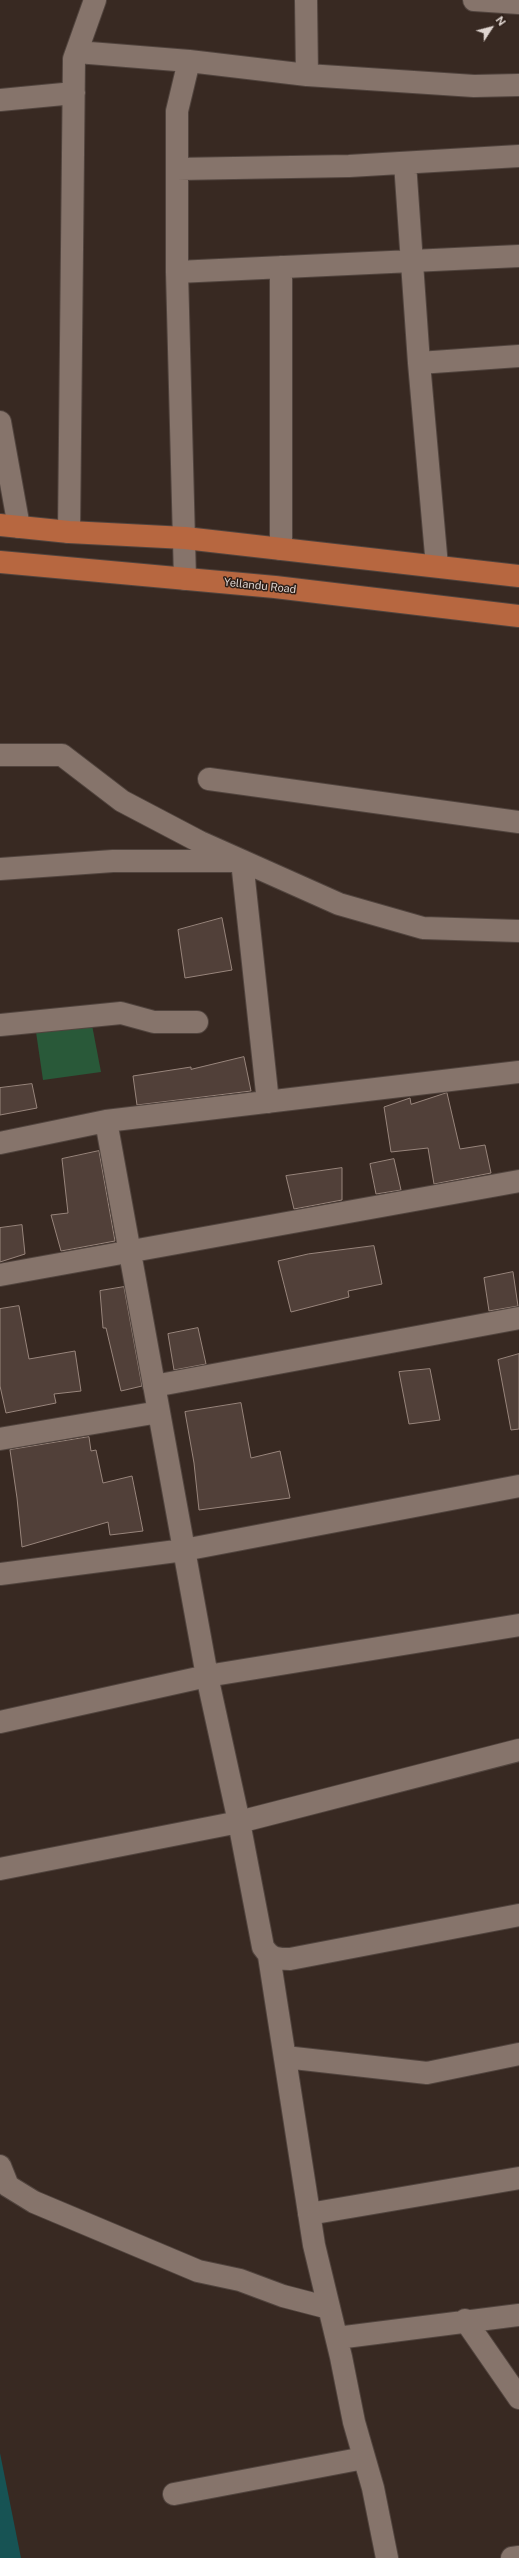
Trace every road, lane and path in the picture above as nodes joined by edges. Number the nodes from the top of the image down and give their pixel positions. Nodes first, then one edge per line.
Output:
1 (95, 0) edge
2 (306, 0) edge
3 (474, 0) edge
4 (512, 2) edge
5 (77, 52) junction
6 (189, 61) junction
7 (307, 75) junction
8 (519, 85) edge
9 (74, 93) junction
10 (0, 100) edge
11 (519, 156) edge
12 (405, 163) junction
13 (177, 169) junction
14 (519, 256) edge
15 (412, 262) junction
16 (281, 267) junction
17 (177, 272) junction
18 (519, 356) edge
19 (418, 364) junction
20 (0, 422) edge
21 (10, 526) edge
22 (69, 532) junction
23 (185, 538) junction
24 (281, 549) junction
25 (0, 562) edge
26 (437, 566) junction
27 (519, 576) edge
28 (184, 578) junction
29 (519, 616) edge
30 (0, 755) edge
31 (209, 779) dead end
32 (519, 822) edge
33 (242, 861) junction
34 (0, 869) edge
35 (519, 931) edge
36 (197, 1022) dead end
37 (0, 1026) edge
38 (519, 1072) edge
39 (268, 1102) junction
40 (106, 1121) junction
41 (0, 1144) edge
42 (519, 1181) edge
43 (130, 1251) junction
44 (0, 1275) edge
45 (519, 1318) edge
46 (154, 1386) junction
47 (159, 1412) junction
48 (0, 1439) edge
49 (519, 1486) edge
50 (184, 1550) junction
51 (0, 1574) edge
52 (519, 1625) edge
53 (207, 1676) junction
54 (0, 1722) edge
55 (519, 1750) edge
56 (239, 1822) junction
57 (0, 1869) edge
58 (519, 1915) edge
59 (270, 1956) junction
60 (519, 2054) edge
61 (285, 2057) junction
62 (0, 2166) edge
63 (519, 2178) edge
64 (309, 2214) junction
65 (329, 2308) junction
66 (519, 2315) edge
67 (465, 2320) junction
68 (337, 2338) junction
69 (519, 2398) edge
70 (364, 2458) junction
71 (174, 2494) dead end
72 (519, 2557) edge
73 (387, 2558) edge
74 (512, 2558) edge

1 - 5 street
2 - 7 street
3 - 4 street
5 - 6 street
5 - 9 street
6 - 7 street
6 - 13 street
7 - 8 street
9 - 10 street
9 - 22 street
11 - 12 street
12 - 13 street
12 - 15 street
13 - 17 street
14 - 15 street
15 - 16 street
15 - 19 street
16 - 17 street
16 - 24 street
17 - 23 street
18 - 19 street
19 - 26 street
20 - 21 street
21 - 22 main road
22 - 23 main road
23 - 24 main road
23 - 28 street
24 - 26 main road
25 - 28 main road, Yellandu Road
26 - 27 main road
28 - 29 main road, Yellandu Road
30 - 33 street
31 - 32 street
33 - 34 street
33 - 35 street
33 - 39 street
36 - 37 street
38 - 39 street
39 - 40 street
40 - 41 street
40 - 43 street
42 - 43 street
43 - 44 street
43 - 46 street
45 - 46 street
46 - 47 street
47 - 48 street
47 - 50 street
49 - 50 street
50 - 51 street
50 - 53 street
52 - 53 street
53 - 54 street
53 - 56 street
55 - 56 street
56 - 57 street
56 - 59 street
58 - 59 street
59 - 61 street
60 - 61 street
61 - 64 street
62 - 65 street
63 - 64 street
64 - 65 street
65 - 68 street
66 - 67 street
67 - 68 street
67 - 69 street
68 - 70 street
70 - 71 street
70 - 73 street
72 - 74 street

